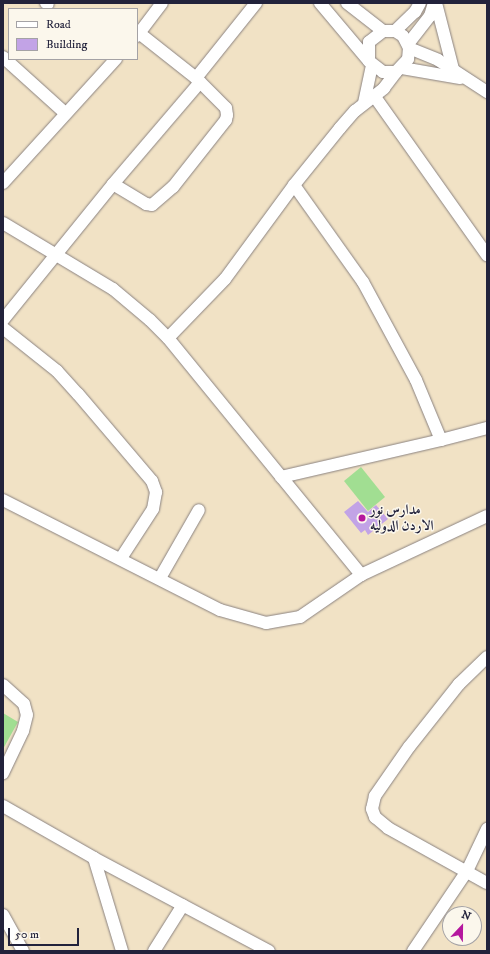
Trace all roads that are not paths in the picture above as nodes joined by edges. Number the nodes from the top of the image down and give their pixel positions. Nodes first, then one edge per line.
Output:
1 (162, 3) edge
2 (256, 3) edge
3 (320, 3) edge
4 (347, 3) edge
5 (420, 3) edge
6 (435, 3) edge
7 (383, 31) junction
8 (395, 31) junction
9 (138, 35) edge
10 (409, 46) junction
11 (3, 57) edge
12 (115, 60) edge
13 (370, 63) junction
14 (453, 69) junction
15 (399, 70) junction
16 (198, 80) junction
17 (467, 80) junction
18 (487, 92) edge
19 (376, 97) junction
20 (364, 103) junction
21 (65, 113) junction
22 (3, 183) edge
23 (112, 184) junction
24 (294, 185) junction
25 (3, 223) edge
26 (55, 255) junction
27 (487, 255) edge
28 (3, 320) edge
29 (3, 328) edge
30 (168, 338) junction
31 (487, 428) edge
32 (441, 440) junction
33 (281, 477) junction
34 (3, 500) edge
35 (199, 510) dead end
36 (487, 516) edge
37 (122, 558) junction
38 (361, 575) junction
39 (160, 578) junction
40 (487, 657) edge
41 (3, 685) edge
42 (3, 773) edge
43 (3, 806) edge
44 (487, 829) edge
45 (94, 858) junction
46 (467, 871) junction
47 (487, 882) edge
48 (183, 905) junction
49 (3, 915) edge
50 (23, 951) edge
51 (122, 951) edge
52 (154, 951) edge
53 (268, 951) edge
54 (413, 951) edge

1 - 9 street
2 - 16 street
3 - 13 street
4 - 7 street
5 - 8 street
6 - 10 street
6 - 14 street
7 - 8 street
7 - 13 street
8 - 10 street
9 - 16 street
10 - 14 street
10 - 15 street
11 - 21 street
12 - 21 street
13 - 15 street
13 - 20 street
14 - 17 street
15 - 17 street
15 - 19 street
16 - 23 street
16 - 23 street
17 - 18 street
19 - 20 street
19 - 27 street
20 - 24 street
21 - 22 street
23 - 26 street
24 - 30 street
24 - 32 street
25 - 26 street
26 - 28 street
26 - 30 street
29 - 37 street
30 - 33 street
31 - 32 street
32 - 33 street
33 - 38 street
34 - 37 street
35 - 39 street
36 - 38 street
37 - 39 street
38 - 39 street
40 - 46 street
41 - 42 street
43 - 45 street
44 - 46 street
45 - 48 street
45 - 51 street
46 - 47 street
46 - 54 street
48 - 52 street
48 - 53 street
49 - 50 street

